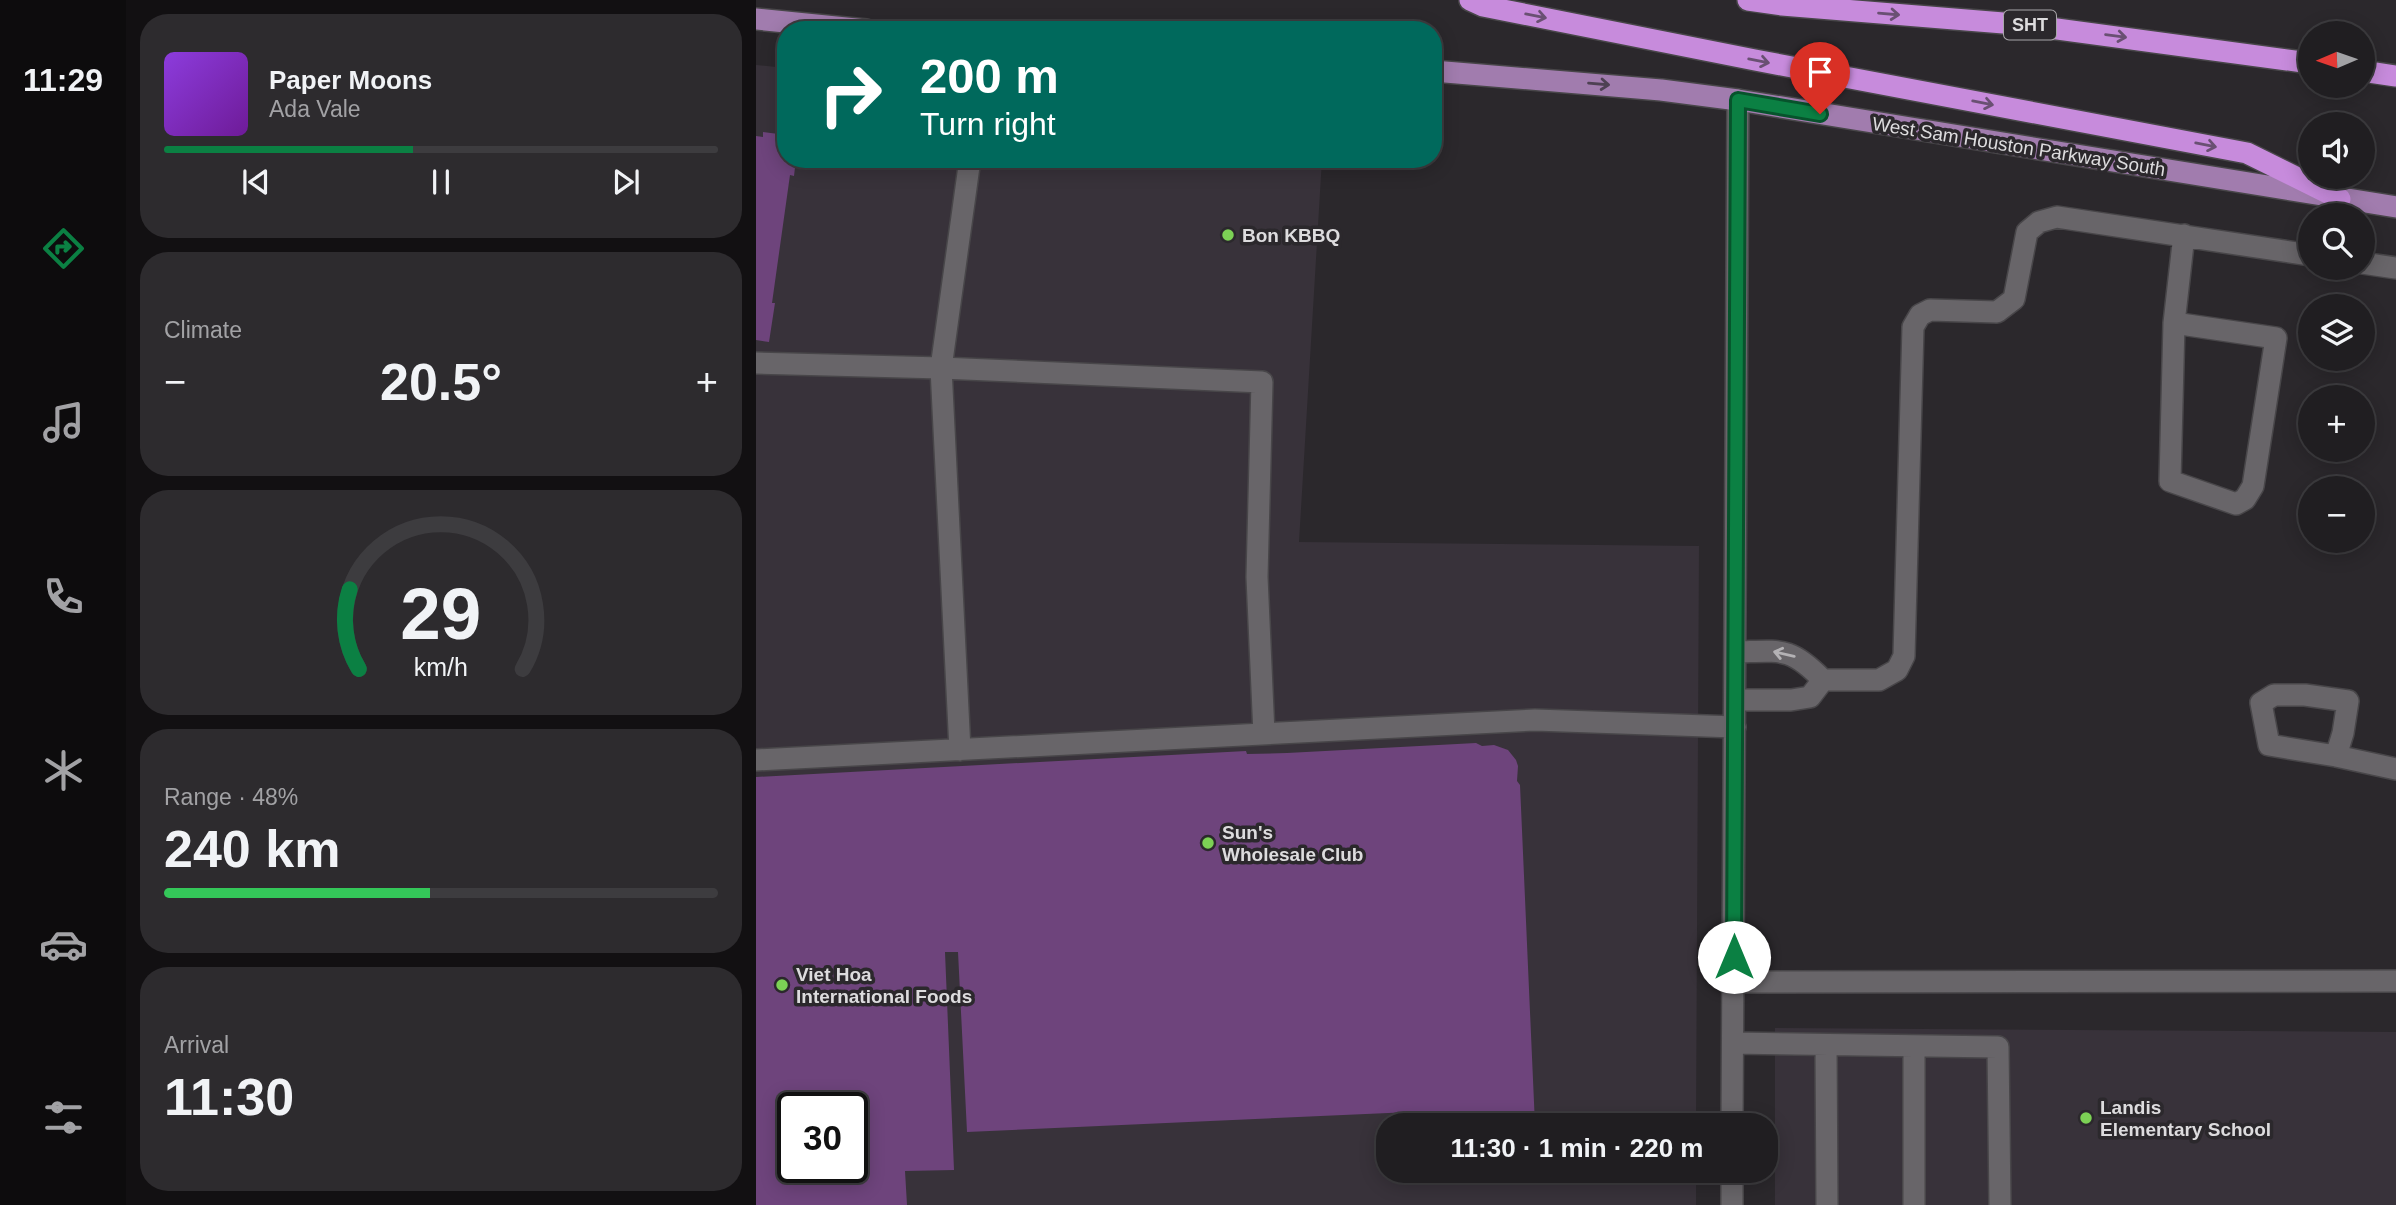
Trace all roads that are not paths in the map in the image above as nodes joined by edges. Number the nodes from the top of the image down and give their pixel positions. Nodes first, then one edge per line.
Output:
1 (1470, 0) edge
2 (1748, 0) edge
3 (756, 19) edge
4 (777, 21) edge
5 (2298, 61) edge
6 (1442, 72) edge
7 (2375, 73) edge
8 (2396, 75) edge
9 (1738, 100) junction
10 (969, 168) edge
11 (2340, 199) junction
12 (2396, 207) edge
13 (2184, 235) junction
14 (2298, 253) edge
15 (2375, 265) edge
16 (2396, 268) edge
17 (2174, 323) junction
18 (756, 363) edge
19 (941, 368) junction
20 (1736, 652) junction
21 (1824, 680) junction
22 (1735, 700) junction
23 (1735, 727) junction
24 (1264, 734) junction
25 (960, 750) junction
26 (2336, 756) dead end
27 (756, 760) edge
28 (2396, 769) edge
29 (1734, 982) junction
30 (2396, 982) edge
31 (1732, 1043) junction
32 (1826, 1045) junction
33 (1914, 1046) junction
34 (1732, 1113) edge
35 (1732, 1183) edge
36 (1732, 1205) edge
37 (1827, 1205) edge
38 (1914, 1205) edge
39 (2000, 1205) edge

1 -> 11 highway
2 -> 5 highway, SHT
3 - 4 main road
6 -> 9 main road, West Sam Houston Parkway South
7 - 8 highway
9 - 11 main road, West Sam Houston Parkway South
9 - 20 street
10 - 19 street
11 - 12 main road, West Sam Houston Parkway South
13 - 14 street
13 - 17 street
13 - 21 street
15 - 16 street
17 - 17 street
18 - 19 street
19 - 24 street
19 - 25 street
21 -> 20 street
20 - 22 street
21 - 22 street
22 - 23 street
23 - 24 street
23 - 29 street
24 - 25 street
25 - 27 street
26 - 28 street
29 - 30 street
29 - 31 street
31 - 32 street
31 - 34 street
32 - 33 street
32 - 37 street
33 - 38 street
33 - 39 street
35 - 36 street

